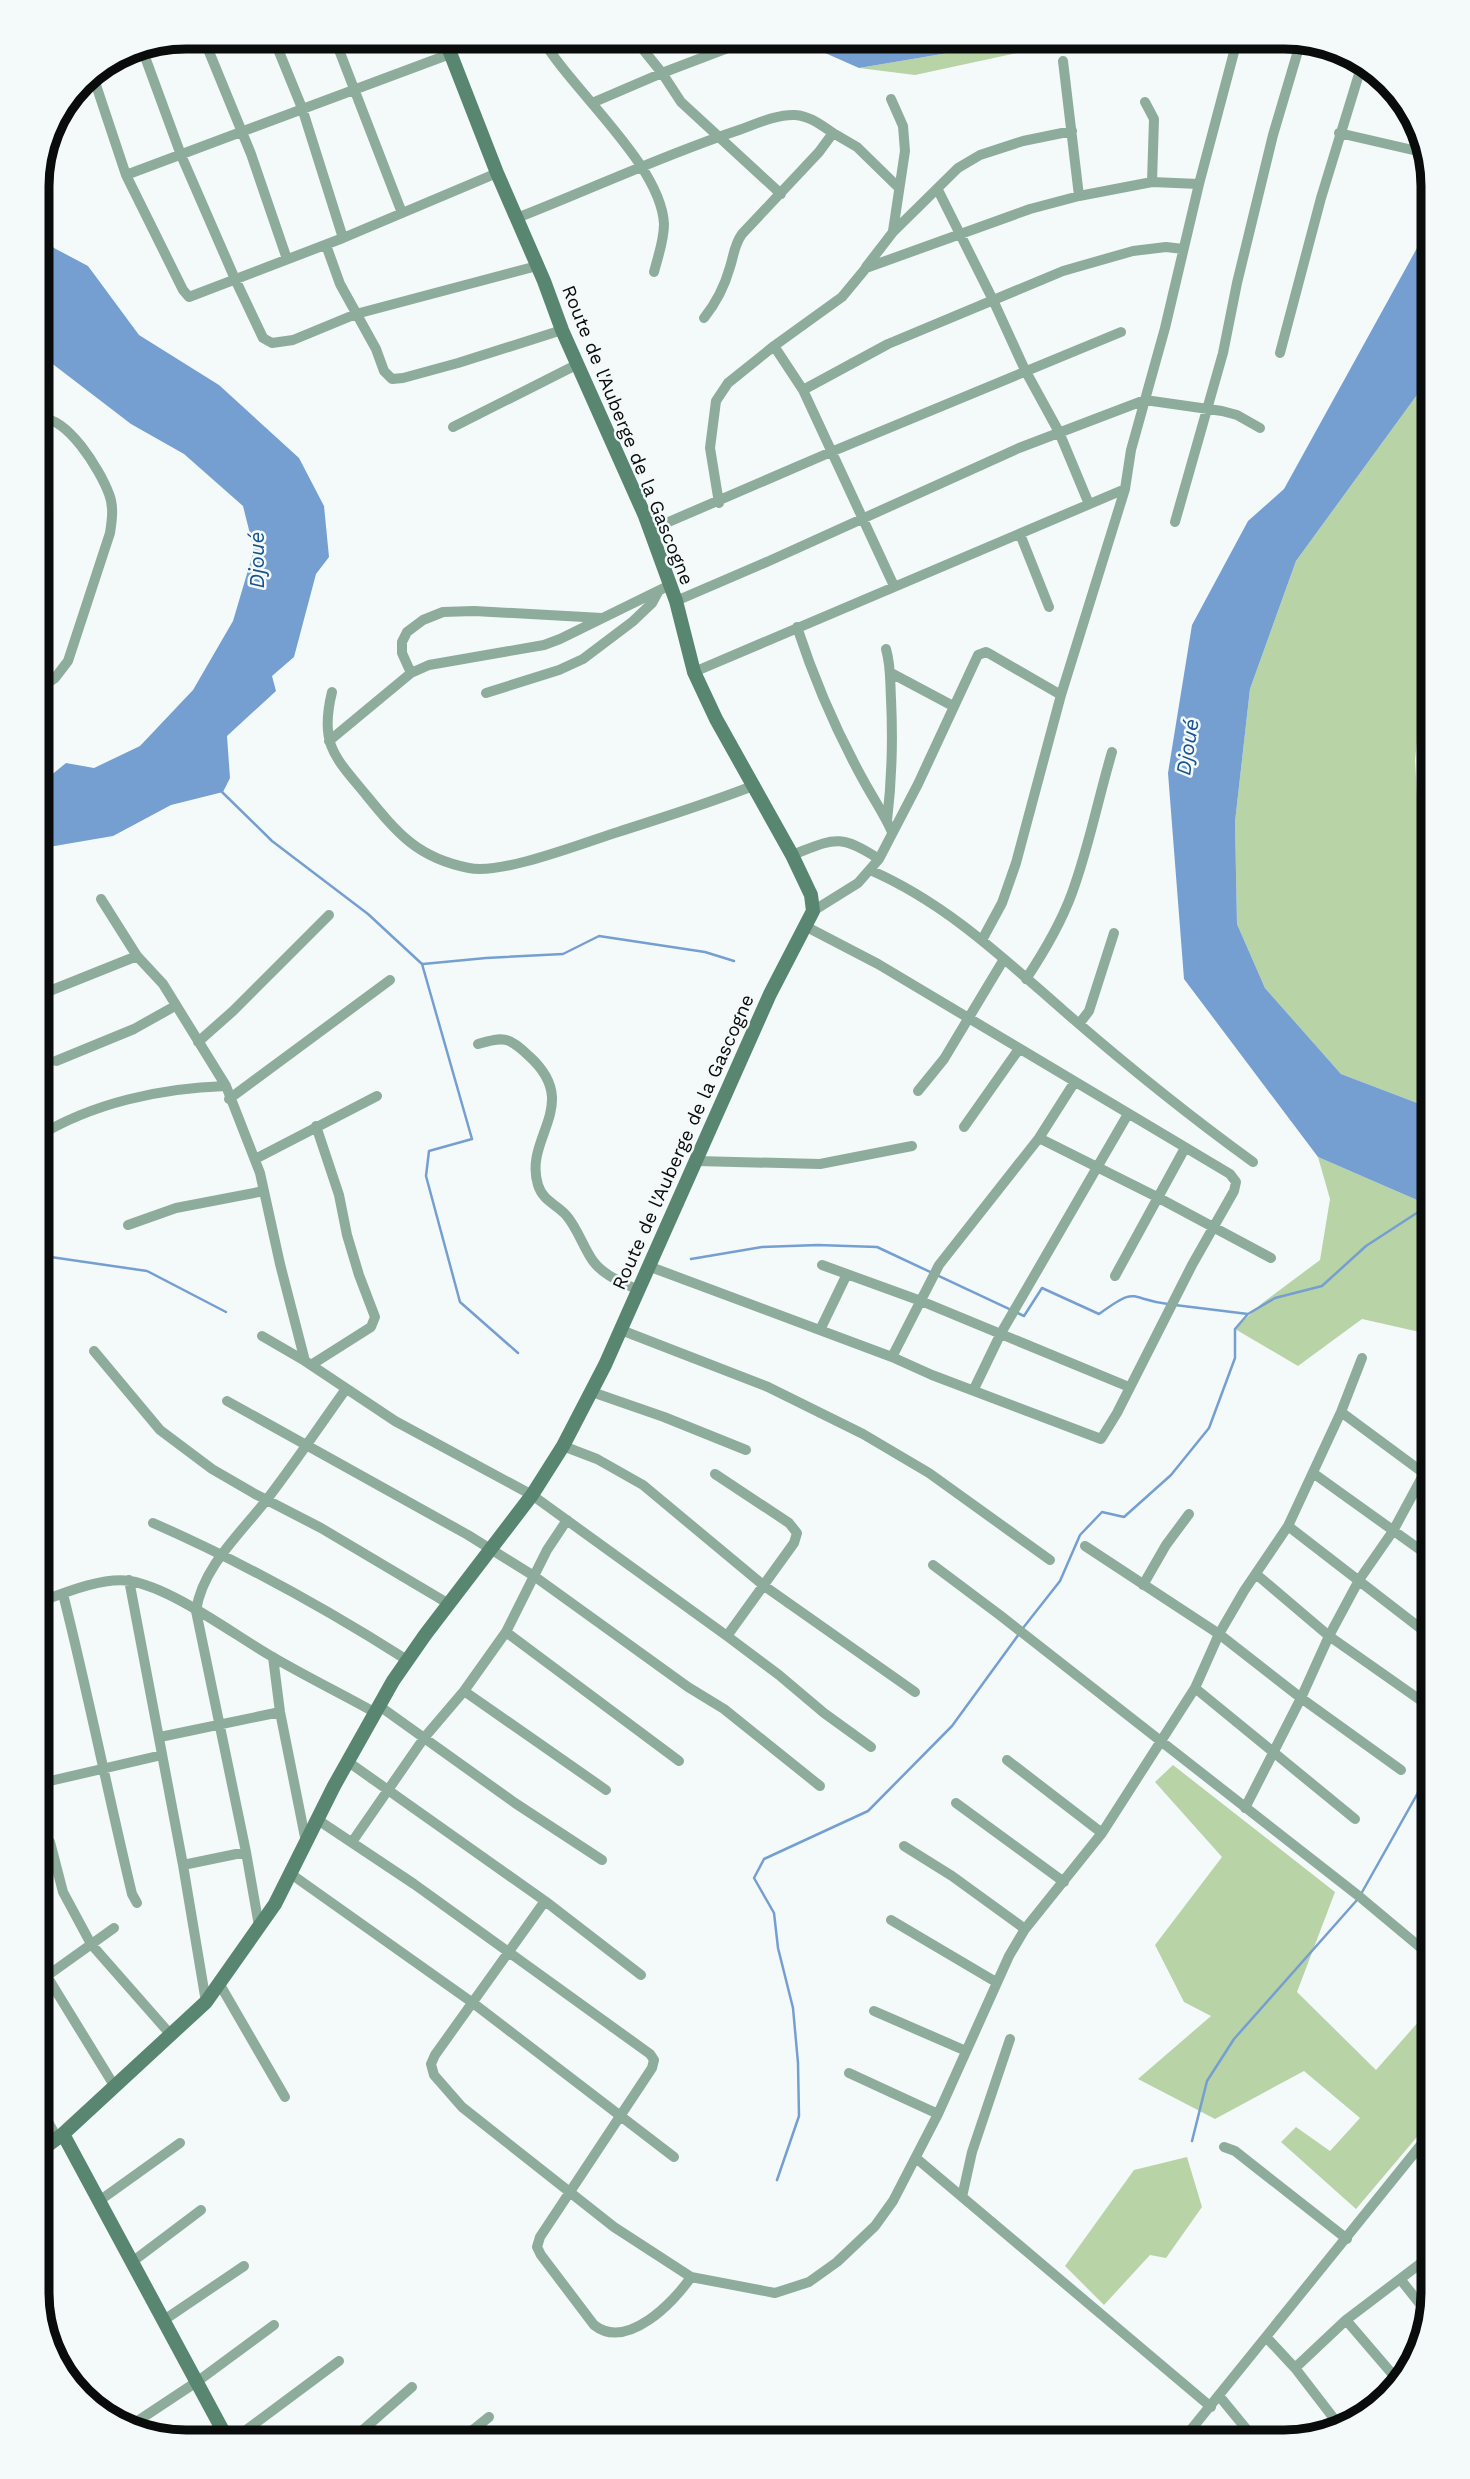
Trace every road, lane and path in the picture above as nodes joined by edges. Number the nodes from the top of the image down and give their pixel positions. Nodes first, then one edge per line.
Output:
1 (208, 49) edge
2 (278, 49) edge
3 (339, 49) edge
4 (448, 49) edge
5 (550, 49) edge
6 (642, 49) edge
7 (725, 49) edge
8 (1235, 49) edge
9 (1298, 50) edge
10 (450, 54) junction
11 (144, 55) edge
12 (1063, 61) dead end
13 (1358, 71) edge
14 (662, 73) junction
15 (95, 83) edge
16 (354, 89) junction
17 (891, 99) dead end
18 (1144, 102) dead end
19 (592, 103) junction
20 (302, 108) junction
21 (1072, 131) junction
22 (833, 133) junction
23 (1339, 133) junction
24 (242, 134) junction
25 (718, 137) junction
26 (1416, 151) edge
27 (181, 155) junction
28 (641, 167) junction
29 (497, 173) junction
30 (126, 175) junction
31 (1152, 182) junction
32 (1199, 184) junction
33 (899, 188) junction
34 (938, 190) junction
35 (781, 194) junction
36 (1079, 196) junction
37 (402, 213) junction
38 (517, 218) junction
39 (893, 232) junction
40 (961, 234) junction
41 (343, 238) junction
42 (326, 245) junction
43 (1183, 249) junction
44 (287, 259) junction
45 (537, 266) junction
46 (866, 268) junction
47 (654, 272) dead end
48 (234, 279) junction
49 (993, 300) junction
50 (356, 314) junction
51 (704, 318) dead end
52 (562, 330) junction
53 (1121, 332) dead end
54 (774, 346) junction
55 (1280, 353) dead end
56 (578, 364) junction
57 (1025, 370) junction
58 (803, 390) junction
59 (1146, 400) junction
60 (1209, 409) junction
61 (49, 420) edge
62 (453, 427) dead end
63 (1260, 428) dead end
64 (1059, 432) junction
65 (831, 452) junction
66 (1125, 489) junction
67 (719, 503) junction
68 (1089, 504) junction
69 (864, 518) junction
70 (1175, 522) dead end
71 (650, 530) junction
72 (1020, 534) junction
73 (894, 586) junction
74 (664, 588) junction
75 (676, 601) junction
76 (1049, 607) dead end
77 (602, 618) junction
78 (797, 627) junction
79 (886, 649) dead end
80 (694, 672) junction
81 (411, 673) junction
82 (891, 673) junction
83 (49, 682) edge
84 (332, 692) dead end
85 (486, 693) dead end
86 (1061, 695) junction
87 (953, 706) junction
88 (329, 741) junction
89 (1111, 752) dead end
90 (755, 785) junction
91 (887, 821) junction
92 (892, 832) junction
93 (792, 855) junction
94 (879, 859) junction
95 (870, 870) junction
96 (101, 899) dead end
97 (813, 911) junction
98 (329, 915) dead end
99 (805, 926) junction
100 (1114, 933) dead end
101 (982, 940) junction
102 (137, 956) junction
103 (1004, 959) junction
104 (1026, 979) junction
105 (390, 980) dead end
106 (49, 991) edge
107 (175, 1006) junction
108 (968, 1019) junction
109 (1079, 1024) junction
110 (198, 1042) junction
111 (478, 1044) dead end
112 (1019, 1049) junction
113 (56, 1061) dead end
114 (1074, 1083) junction
115 (226, 1086) junction
116 (918, 1091) dead end
117 (377, 1096) dead end
118 (229, 1099) junction
119 (1128, 1114) junction
120 (316, 1126) junction
121 (964, 1127) dead end
122 (49, 1130) edge
123 (1039, 1138) junction
124 (912, 1146) dead end
125 (1185, 1148) junction
126 (255, 1159) junction
127 (696, 1161) junction
128 (1253, 1162) dead end
129 (1095, 1167) junction
130 (264, 1191) junction
131 (1157, 1197) junction
132 (128, 1226) dead end
133 (1214, 1227) junction
134 (1271, 1258) dead end
135 (822, 1265) dead end
136 (648, 1266) junction
137 (847, 1274) junction
138 (1115, 1276) dead end
139 (638, 1290) junction
140 (921, 1301) junction
141 (621, 1330) junction
142 (820, 1330) junction
143 (1001, 1333) junction
144 (262, 1336) dead end
145 (94, 1351) dead end
146 (892, 1357) junction
147 (1362, 1358) dead end
148 (308, 1363) junction
149 (1129, 1387) junction
150 (346, 1389) junction
151 (974, 1389) junction
152 (592, 1392) junction
153 (227, 1401) dead end
154 (1341, 1412) junction
155 (306, 1445) junction
156 (563, 1446) junction
157 (746, 1450) dead end
158 (1421, 1472) edge
159 (1313, 1473) junction
160 (715, 1474) dead end
161 (1421, 1488) edge
162 (532, 1495) junction
163 (267, 1499) junction
164 (1189, 1514) dead end
165 (567, 1520) junction
166 (153, 1523) dead end
167 (1288, 1526) junction
168 (1393, 1531) junction
169 (1085, 1546) dead end
170 (491, 1549) junction
171 (1421, 1551) edge
172 (223, 1554) junction
173 (1050, 1560) dead end
174 (933, 1565) dead end
175 (1256, 1574) junction
176 (534, 1576) junction
177 (129, 1580) junction
178 (1359, 1580) junction
179 (763, 1585) junction
180 (1143, 1585) junction
181 (63, 1594) junction
182 (49, 1599) edge
183 (449, 1604) junction
184 (196, 1611) junction
185 (1421, 1629) edge
186 (506, 1632) junction
187 (1219, 1634) junction
188 (727, 1636) junction
189 (1329, 1636) junction
190 (273, 1657) junction
191 (407, 1660) junction
192 (1195, 1688) junction
193 (464, 1691) junction
194 (915, 1692) dead end
195 (1301, 1698) junction
196 (1421, 1701) edge
197 (376, 1708) junction
198 (281, 1712) junction
199 (221, 1726) junction
200 (160, 1737) junction
201 (424, 1738) junction
202 (1161, 1743) junction
203 (871, 1747) dead end
204 (1273, 1752) junction
205 (162, 1755) junction
206 (1007, 1760) dead end
207 (347, 1761) junction
208 (679, 1761) dead end
209 (103, 1769) junction
210 (1401, 1770) dead end
211 (49, 1781) edge
212 (820, 1786) dead end
213 (606, 1790) dead end
214 (387, 1791) junction
215 (956, 1803) dead end
216 (1245, 1808) junction
217 (1355, 1819) dead end
218 (318, 1820) junction
219 (1102, 1833) junction
220 (50, 1842) dead end
221 (352, 1842) junction
222 (306, 1843) junction
223 (904, 1846) dead end
224 (246, 1852) junction
225 (602, 1860) dead end
226 (183, 1865) junction
227 (291, 1874) junction
228 (1064, 1882) junction
229 (545, 1901) junction
230 (137, 1903) dead end
231 (891, 1920) dead end
232 (259, 1926) junction
233 (114, 1927) dead end
234 (1025, 1929) junction
235 (91, 1944) junction
236 (1421, 1948) edge
237 (510, 1952) junction
238 (49, 1974) edge
239 (641, 1975) dead end
240 (49, 1981) edge
241 (996, 1982) junction
242 (219, 1983) junction
243 (206, 2002) junction
244 (473, 2003) junction
245 (874, 2011) dead end
246 (171, 2035) junction
247 (1010, 2039) dead end
248 (966, 2051) junction
249 (849, 2073) dead end
250 (115, 2087) junction
251 (285, 2097) dead end
252 (938, 2115) junction
253 (622, 2116) junction
254 (49, 2120) edge
255 (60, 2136) junction
256 (180, 2143) dead end
257 (49, 2144) edge
258 (1421, 2145) edge
259 (1224, 2147) dead end
260 (674, 2157) dead end
261 (916, 2158) junction
262 (570, 2193) junction
263 (962, 2197) junction
264 (99, 2201) junction
265 (201, 2210) dead end
266 (1347, 2239) junction
267 (132, 2262) junction
268 (1421, 2263) edge
269 (244, 2266) dead end
270 (691, 2277) junction
271 (1401, 2280) junction
272 (1421, 2305) edge
273 (164, 2320) junction
274 (1346, 2320) junction
275 (274, 2325) dead end
276 (1267, 2338) junction
277 (339, 2361) dead end
278 (1295, 2368) junction
279 (1393, 2375) edge
280 (198, 2381) junction
281 (412, 2387) dead end
282 (1220, 2397) junction
283 (1211, 2407) junction
284 (489, 2417) dead end
285 (1335, 2420) edge
286 (138, 2421) edge
287 (224, 2430) edge
288 (246, 2430) edge
289 (363, 2430) edge
290 (473, 2430) edge
291 (1191, 2430) edge
292 (1247, 2430) edge

1 - 24 street
2 - 20 street
3 - 16 street
4 - 10 street, Route de l'Auberge de la Gascogne
5 - 19 street
6 - 14 street
7 - 14 street
8 - 32 street
9 - 60 street
10 - 16 street
10 - 29 street, Route de l'Auberge de la Gascogne
11 - 27 street
12 - 21 street
13 - 23 street
14 - 19 street
14 - 25 street
15 - 30 street
16 - 20 street
16 - 37 street
17 - 33 street
18 - 31 street
19 - 28 street
20 - 24 street
20 - 41 street
21 - 34 street
21 - 36 street
22 - 25 street
22 - 33 street
22 - 35 street
23 - 26 street
23 - 55 street
24 - 27 street
24 - 44 street
25 - 28 street
25 - 35 street
27 - 30 street
27 - 48 street
28 - 38 street
28 - 47 street
29 - 37 street
29 - 38 street, Route de l'Auberge de la Gascogne
30 - 48 street
31 - 32 street
31 - 36 street
32 - 43 street
33 - 39 street
34 - 39 street
34 - 40 street
35 - 51 street
36 - 40 street
37 - 41 street
38 - 45 street, Route de l'Auberge de la Gascogne
39 - 46 street
40 - 46 street
40 - 49 street
41 - 42 street
42 - 44 street
42 - 50 street
43 - 49 street
43 - 59 street
44 - 48 street
45 - 50 street
45 - 52 street, Route de l'Auberge de la Gascogne
46 - 54 street
48 - 50 street
49 - 57 street
49 - 58 street
50 - 52 street
52 - 56 street, Route de l'Auberge de la Gascogne
53 - 57 street
54 - 58 street
54 - 67 street
56 - 62 street
56 - 71 street, Route de l'Auberge de la Gascogne
57 - 64 street
57 - 65 street
58 - 65 street
59 - 60 street
59 - 64 street
59 - 66 street
60 - 63 street
60 - 70 street
61 - 83 street
64 - 68 street
64 - 69 street
65 - 67 street
65 - 69 street
66 - 68 street
66 - 86 street
67 - 71 street
68 - 72 street
69 - 73 street
69 - 75 street
71 - 74 street, Route de l'Auberge de la Gascogne
72 - 73 street
72 - 76 street
73 - 78 street
74 - 75 street, Route de l'Auberge de la Gascogne
74 - 77 street
74 - 85 street
75 - 80 street, Route de l'Auberge de la Gascogne
77 - 81 street
77 - 81 street
78 - 80 street
78 - 91 street
79 - 82 street
80 - 90 street, Route de l'Auberge de la Gascogne
81 - 88 street
82 - 87 street
82 - 91 street
84 - 88 street
86 - 87 street
86 - 101 street
87 - 92 street
88 - 90 street
89 - 104 street
90 - 93 street, Route de l'Auberge de la Gascogne
91 - 92 street
92 - 94 street
93 - 94 street
93 - 97 street, Route de l'Auberge de la Gascogne
94 - 95 street
95 - 97 street
95 - 101 street
96 - 102 street
97 - 99 street, Route de l'Auberge de la Gascogne
98 - 110 street
99 - 108 street
99 - 127 street, Route de l'Auberge de la Gascogne
100 - 109 street
101 - 103 street
102 - 106 street
102 - 107 street
103 - 104 street
103 - 108 street
104 - 109 street
105 - 118 street
107 - 110 street
107 - 113 street
108 - 112 street
108 - 116 street
109 - 128 street
110 - 115 street
111 - 139 street
112 - 114 street
112 - 121 street
114 - 119 street
114 - 123 street
115 - 118 street
115 - 122 street
117 - 120 street
118 - 126 street
119 - 125 street
119 - 129 street
120 - 126 street
120 - 148 street
123 - 129 street
123 - 140 street
124 - 127 street
125 - 131 street
125 - 133 street
126 - 130 street
127 - 136 street, Route de l'Auberge de la Gascogne
129 - 131 street
129 - 143 street
130 - 132 street
130 - 148 street
131 - 133 street
131 - 138 street
133 - 134 street
133 - 149 street
135 - 137 street
136 - 139 street, Route de l'Auberge de la Gascogne
136 - 142 street
137 - 140 street
137 - 142 street
139 - 141 street, Route de l'Auberge de la Gascogne
140 - 143 street
140 - 146 street
141 - 152 street, Route de l'Auberge de la Gascogne
141 - 173 street
142 - 146 street
143 - 149 street
143 - 151 street
144 - 148 street
145 - 163 street
146 - 151 street
147 - 154 street
148 - 150 street
149 - 151 street
150 - 155 street
150 - 162 street
152 - 156 street, Route de l'Auberge de la Gascogne
152 - 157 street
153 - 155 street
154 - 158 street
154 - 159 street
155 - 163 street
155 - 170 street
156 - 162 street, Route de l'Auberge de la Gascogne
156 - 179 street
159 - 167 street
159 - 168 street
160 - 179 street
161 - 168 street
162 - 165 street
162 - 170 street, Route de l'Auberge de la Gascogne
163 - 172 street
163 - 183 street
164 - 180 street
165 - 176 street
165 - 188 street
166 - 172 street
167 - 175 street
167 - 178 street
168 - 171 street
168 - 178 street
169 - 180 street
170 - 176 street
170 - 183 street, Route de l'Auberge de la Gascogne
172 - 184 street
172 - 191 street
174 - 202 street
175 - 187 street
175 - 189 street
176 - 186 street
176 - 212 street
177 - 181 street
177 - 184 street
177 - 200 street
178 - 185 street
178 - 189 street
179 - 188 street
179 - 194 street
180 - 187 street
181 - 182 street
181 - 209 street
183 - 191 street, Route de l'Auberge de la Gascogne
184 - 190 street
184 - 199 street
186 - 193 street
186 - 208 street
187 - 192 street
187 - 195 street
188 - 203 street
189 - 195 street
189 - 196 street
190 - 197 street
190 - 198 street
191 - 197 street, Route de l'Auberge de la Gascogne
192 - 202 street
192 - 204 street
193 - 201 street
193 - 213 street
195 - 204 street
195 - 210 street
197 - 201 street
197 - 207 street, Route de l'Auberge de la Gascogne
198 - 199 street
198 - 222 street
199 - 200 street
199 - 224 street
200 - 205 street
201 - 214 street
201 - 225 street
202 - 216 street
202 - 219 street
204 - 216 street
204 - 217 street
205 - 209 street
205 - 226 street
206 - 219 street
207 - 214 street
207 - 218 street, Route de l'Auberge de la Gascogne
209 - 211 street
209 - 230 street
214 - 221 street
214 - 229 street
215 - 228 street
216 - 236 street
218 - 221 street
218 - 222 street, Route de l'Auberge de la Gascogne
219 - 228 street
220 - 235 street
221 - 237 street
222 - 227 street, Route de l'Auberge de la Gascogne
223 - 234 street
224 - 226 street
224 - 232 street
226 - 243 street
227 - 232 street, Route de l'Auberge de la Gascogne
227 - 244 street
228 - 234 street
229 - 237 street
229 - 239 street
231 - 241 street
232 - 242 street, Route de l'Auberge de la Gascogne
233 - 235 street
234 - 241 street
235 - 238 street
235 - 246 street
237 - 244 street
237 - 253 street
240 - 250 street
241 - 248 street
242 - 243 street, Route de l'Auberge de la Gascogne
242 - 251 street
243 - 246 street, Route de l'Auberge de la Gascogne
244 - 253 street
244 - 262 street
245 - 248 street
246 - 250 street, Route de l'Auberge de la Gascogne
247 - 263 street
248 - 252 street
249 - 252 street
250 - 255 street, Route de l'Auberge de la Gascogne
252 - 261 street
253 - 260 street
253 - 262 street
254 - 255 street
255 - 257 street, Route de l'Auberge de la Gascogne
255 - 264 street
256 - 264 street
258 - 266 street
259 - 266 street
261 - 263 street
261 - 270 street
262 - 270 street
262 - 270 street
263 - 283 street
264 - 267 street
265 - 267 street
266 - 276 street
267 - 273 street
268 - 271 street
269 - 273 street
271 - 272 street
271 - 274 street
273 - 280 street
274 - 278 street
274 - 279 street
275 - 280 street
276 - 278 street
276 - 282 street
277 - 288 street
278 - 285 street
280 - 286 street
280 - 287 street
281 - 289 street
282 - 283 street
282 - 292 street
283 - 291 street
284 - 290 street

